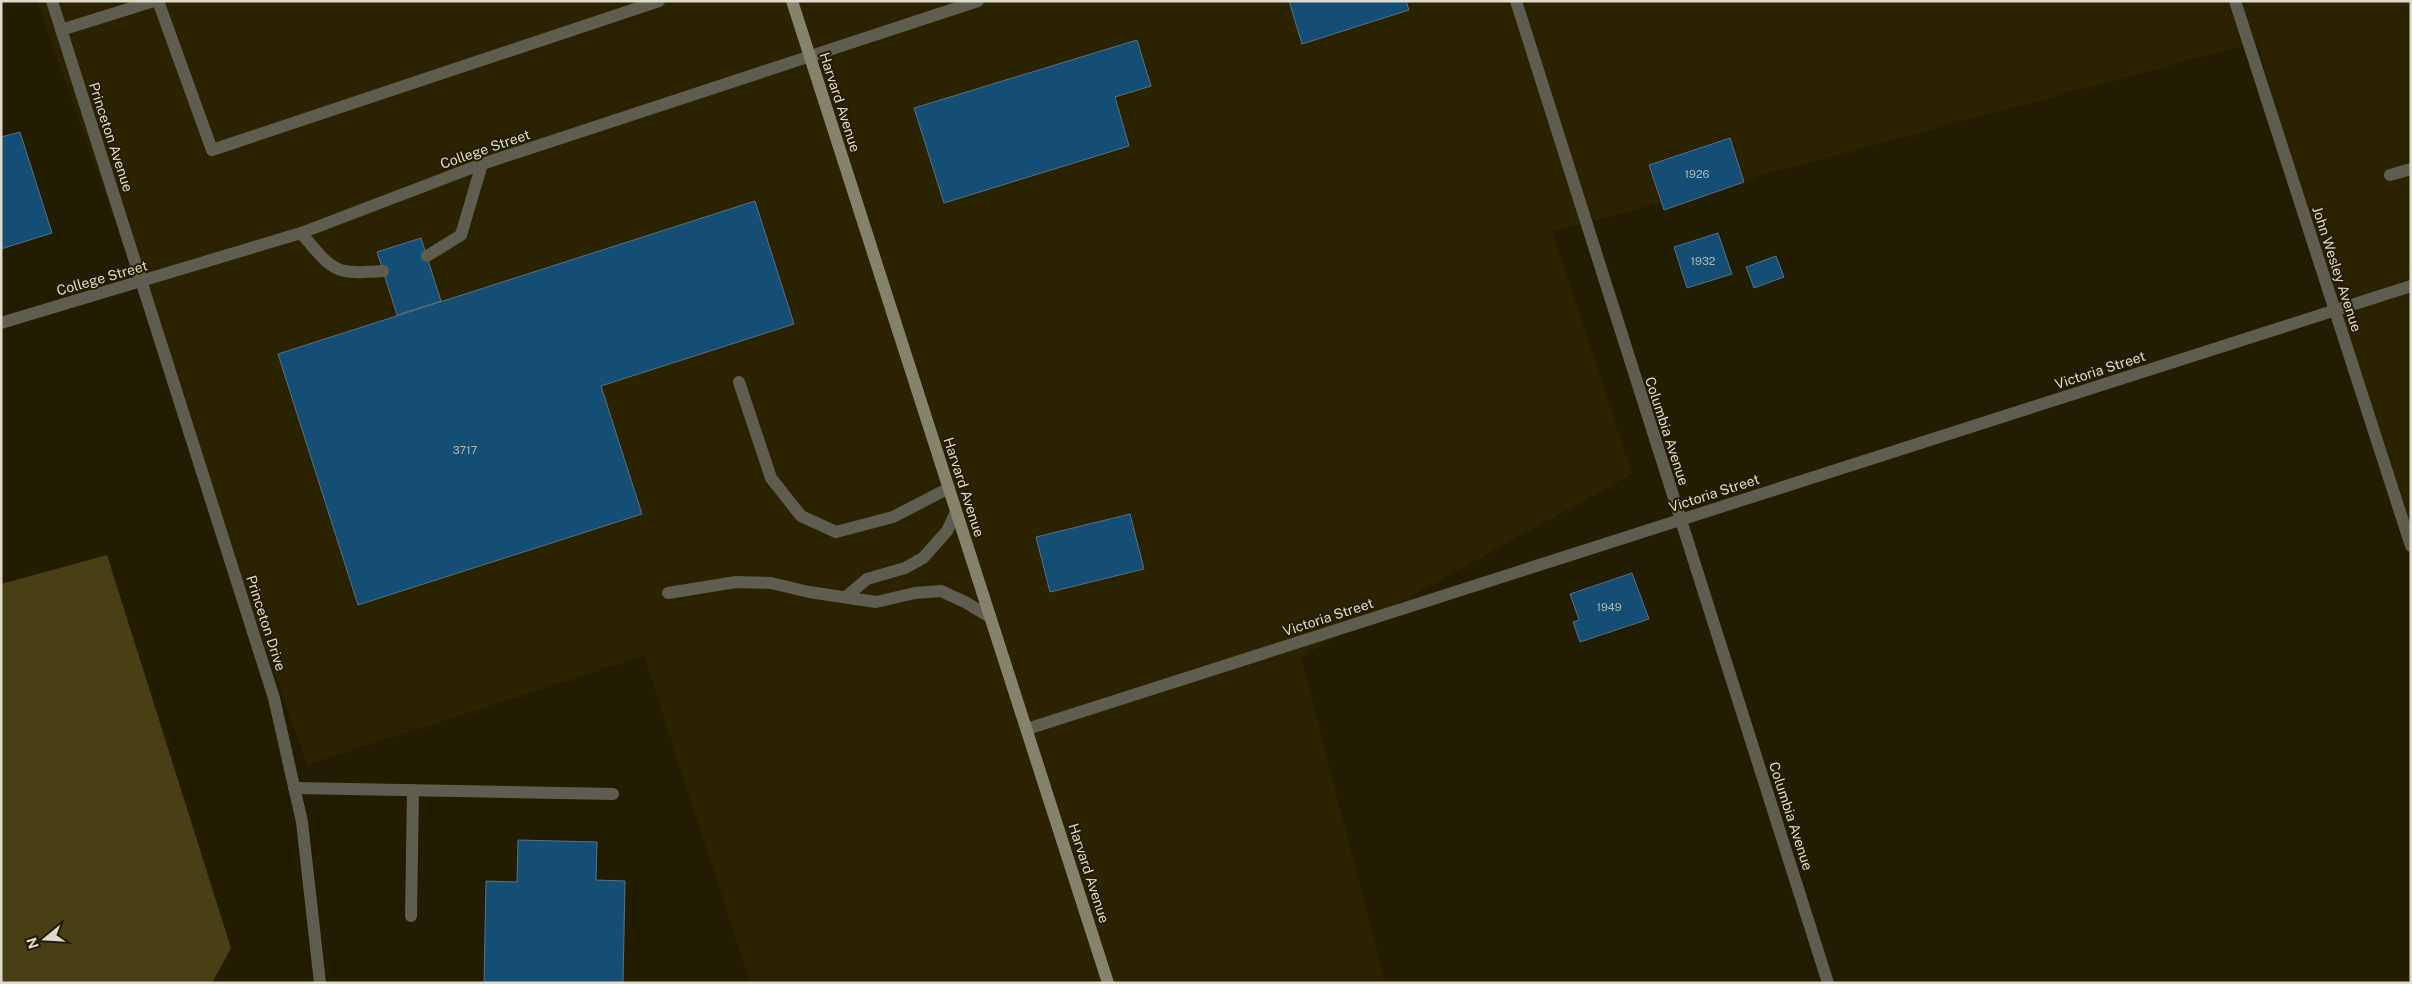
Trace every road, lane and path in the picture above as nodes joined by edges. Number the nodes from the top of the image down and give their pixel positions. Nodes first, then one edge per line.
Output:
1 (52, 1) edge
2 (156, 1) edge
3 (659, 1) edge
4 (792, 1) edge
5 (1516, 1) edge
6 (2235, 1) edge
7 (970, 2) edge
8 (61, 30) junction
9 (810, 55) junction
10 (482, 164) junction
11 (2411, 169) edge
12 (2390, 175) dead end
13 (301, 233) junction
14 (427, 256) dead end
15 (383, 271) dead end
16 (142, 282) junction
17 (2411, 286) edge
18 (2334, 310) junction
19 (1, 323) edge
20 (739, 382) dead end
21 (949, 488) junction
22 (956, 512) junction
23 (1680, 520) junction
24 (2411, 546) edge
25 (668, 593) dead end
26 (847, 596) junction
27 (990, 617) junction
28 (1026, 729) junction
29 (294, 788) junction
30 (413, 790) junction
31 (613, 794) dead end
32 (411, 916) dead end
33 (320, 983) edge
34 (1108, 983) edge
35 (1828, 983) edge

1 - 8 street, Princeton Avenue
2 - 3 street
2 - 8 street
4 - 9 street, Harvard Avenue
5 - 23 street, Columbia Avenue
6 - 18 street, John Wesley Avenue
7 - 9 street, College Street
8 - 16 street, Princeton Avenue
9 - 10 street, College Street
9 - 21 street, Harvard Avenue
10 - 13 street, College Street
10 - 14 street
11 - 12 street
13 - 15 street
13 - 16 street, College Street
16 - 19 street, College Street
16 - 29 street, Princeton Drive
17 - 18 street, Victoria Street
18 - 23 street, Victoria Street
18 - 24 street, John Wesley Avenue
20 - 21 street
21 - 22 street, Harvard Avenue
22 - 26 street
22 - 27 street, Harvard Avenue
23 - 28 street, Victoria Street
23 - 35 street, Columbia Avenue
25 - 26 street
26 - 27 street
27 - 28 street, Harvard Avenue
28 - 34 street, Harvard Avenue
29 - 30 street
29 - 33 street, Princeton Drive
30 - 31 street
30 - 32 street

